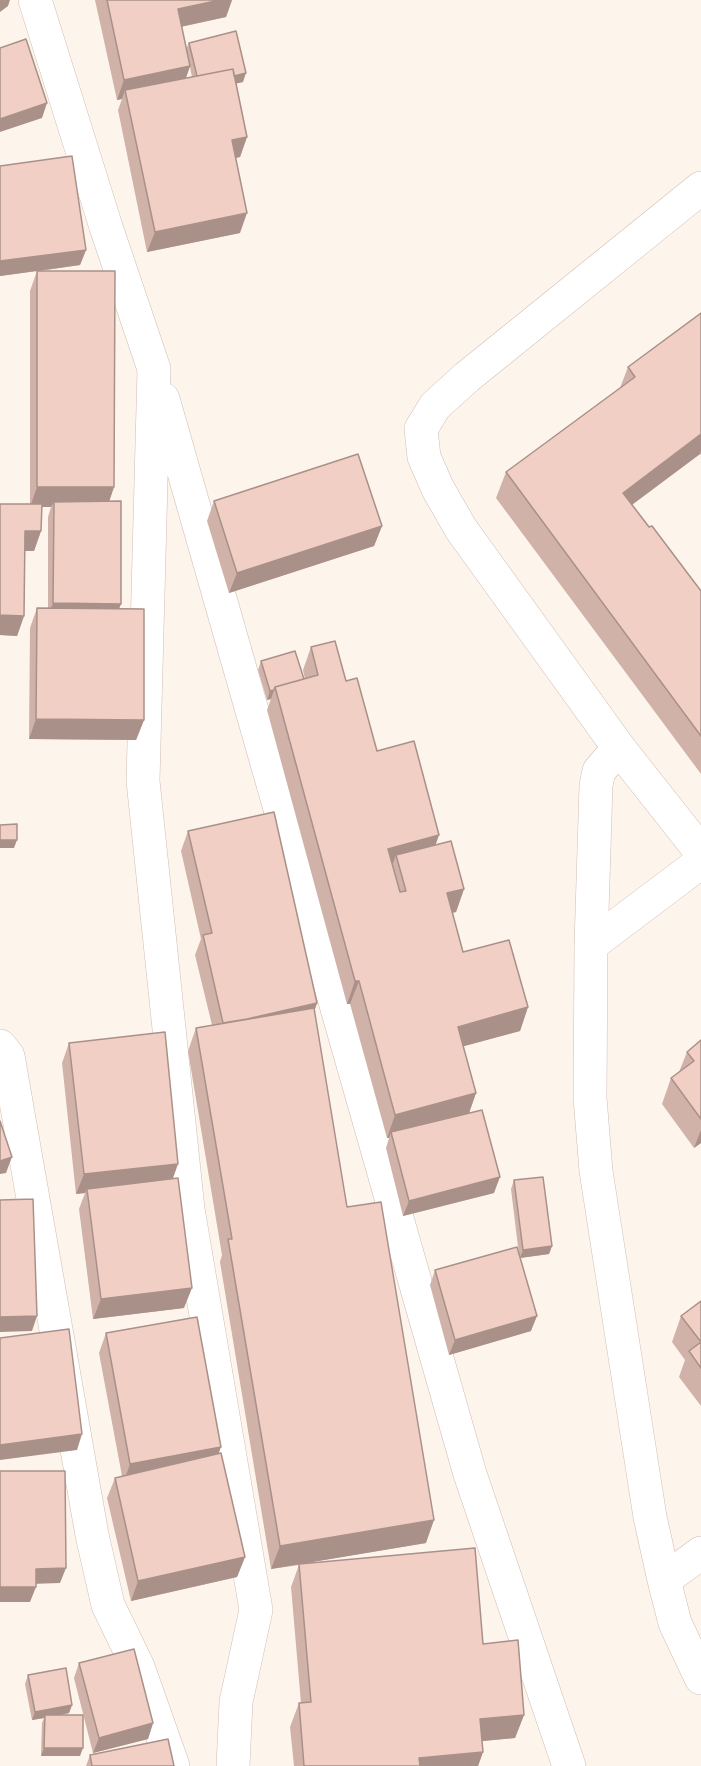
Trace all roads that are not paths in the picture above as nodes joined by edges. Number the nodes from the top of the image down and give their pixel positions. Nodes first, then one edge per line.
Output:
1 (35, 0) edge
2 (701, 188) edge
3 (154, 369) junction
4 (619, 748) junction
5 (701, 852) edge
6 (701, 862) edge
7 (591, 945) junction
8 (3, 1053) edge
9 (701, 1553) edge
10 (664, 1580) junction
11 (701, 1678) edge
12 (173, 1766) edge
13 (233, 1766) edge
14 (569, 1766) edge

1 - 3 street
2 - 4 street
3 - 13 street
3 - 14 street
4 - 5 street
4 - 7 street
6 - 7 street
7 - 10 street
8 - 12 street
9 - 10 street
10 - 11 street

